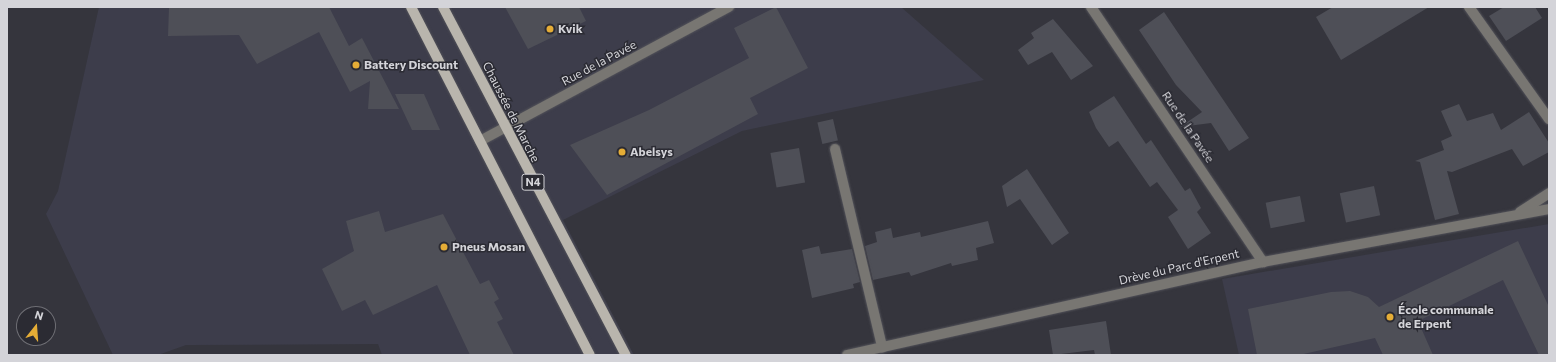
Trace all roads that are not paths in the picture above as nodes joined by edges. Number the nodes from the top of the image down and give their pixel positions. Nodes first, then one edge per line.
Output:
1 (411, 7) edge
2 (443, 7) edge
3 (729, 7) edge
4 (1091, 7) edge
5 (1469, 7) edge
6 (1549, 120) edge
7 (505, 128) junction
8 (480, 141) junction
9 (835, 148) dead end
10 (1549, 193) edge
11 (1549, 209) edge
12 (1519, 213) junction
13 (1263, 262) junction
14 (882, 347) junction
15 (590, 355) edge
16 (626, 355) edge
17 (847, 355) edge

1 - 8 main road, N4
2 - 7 main road, Chaussée de Marche / N4
3 - 7 street, Rue de la Pavée
4 - 13 street, Rue de la Pavée
5 - 6 street
7 - 8 street, Rue de la Pavée
7 - 16 main road, Chaussée de Marche / N4
8 - 15 main road, N4
9 - 14 street
10 - 12 street, Drève du Parc d'Erpent
11 - 12 street, Drève du Parc d'Erpent
12 - 13 street, Drève du Parc d'Erpent
13 - 14 street, Drève du Parc d'Erpent
14 - 17 street, Drève du Parc d'Erpent

